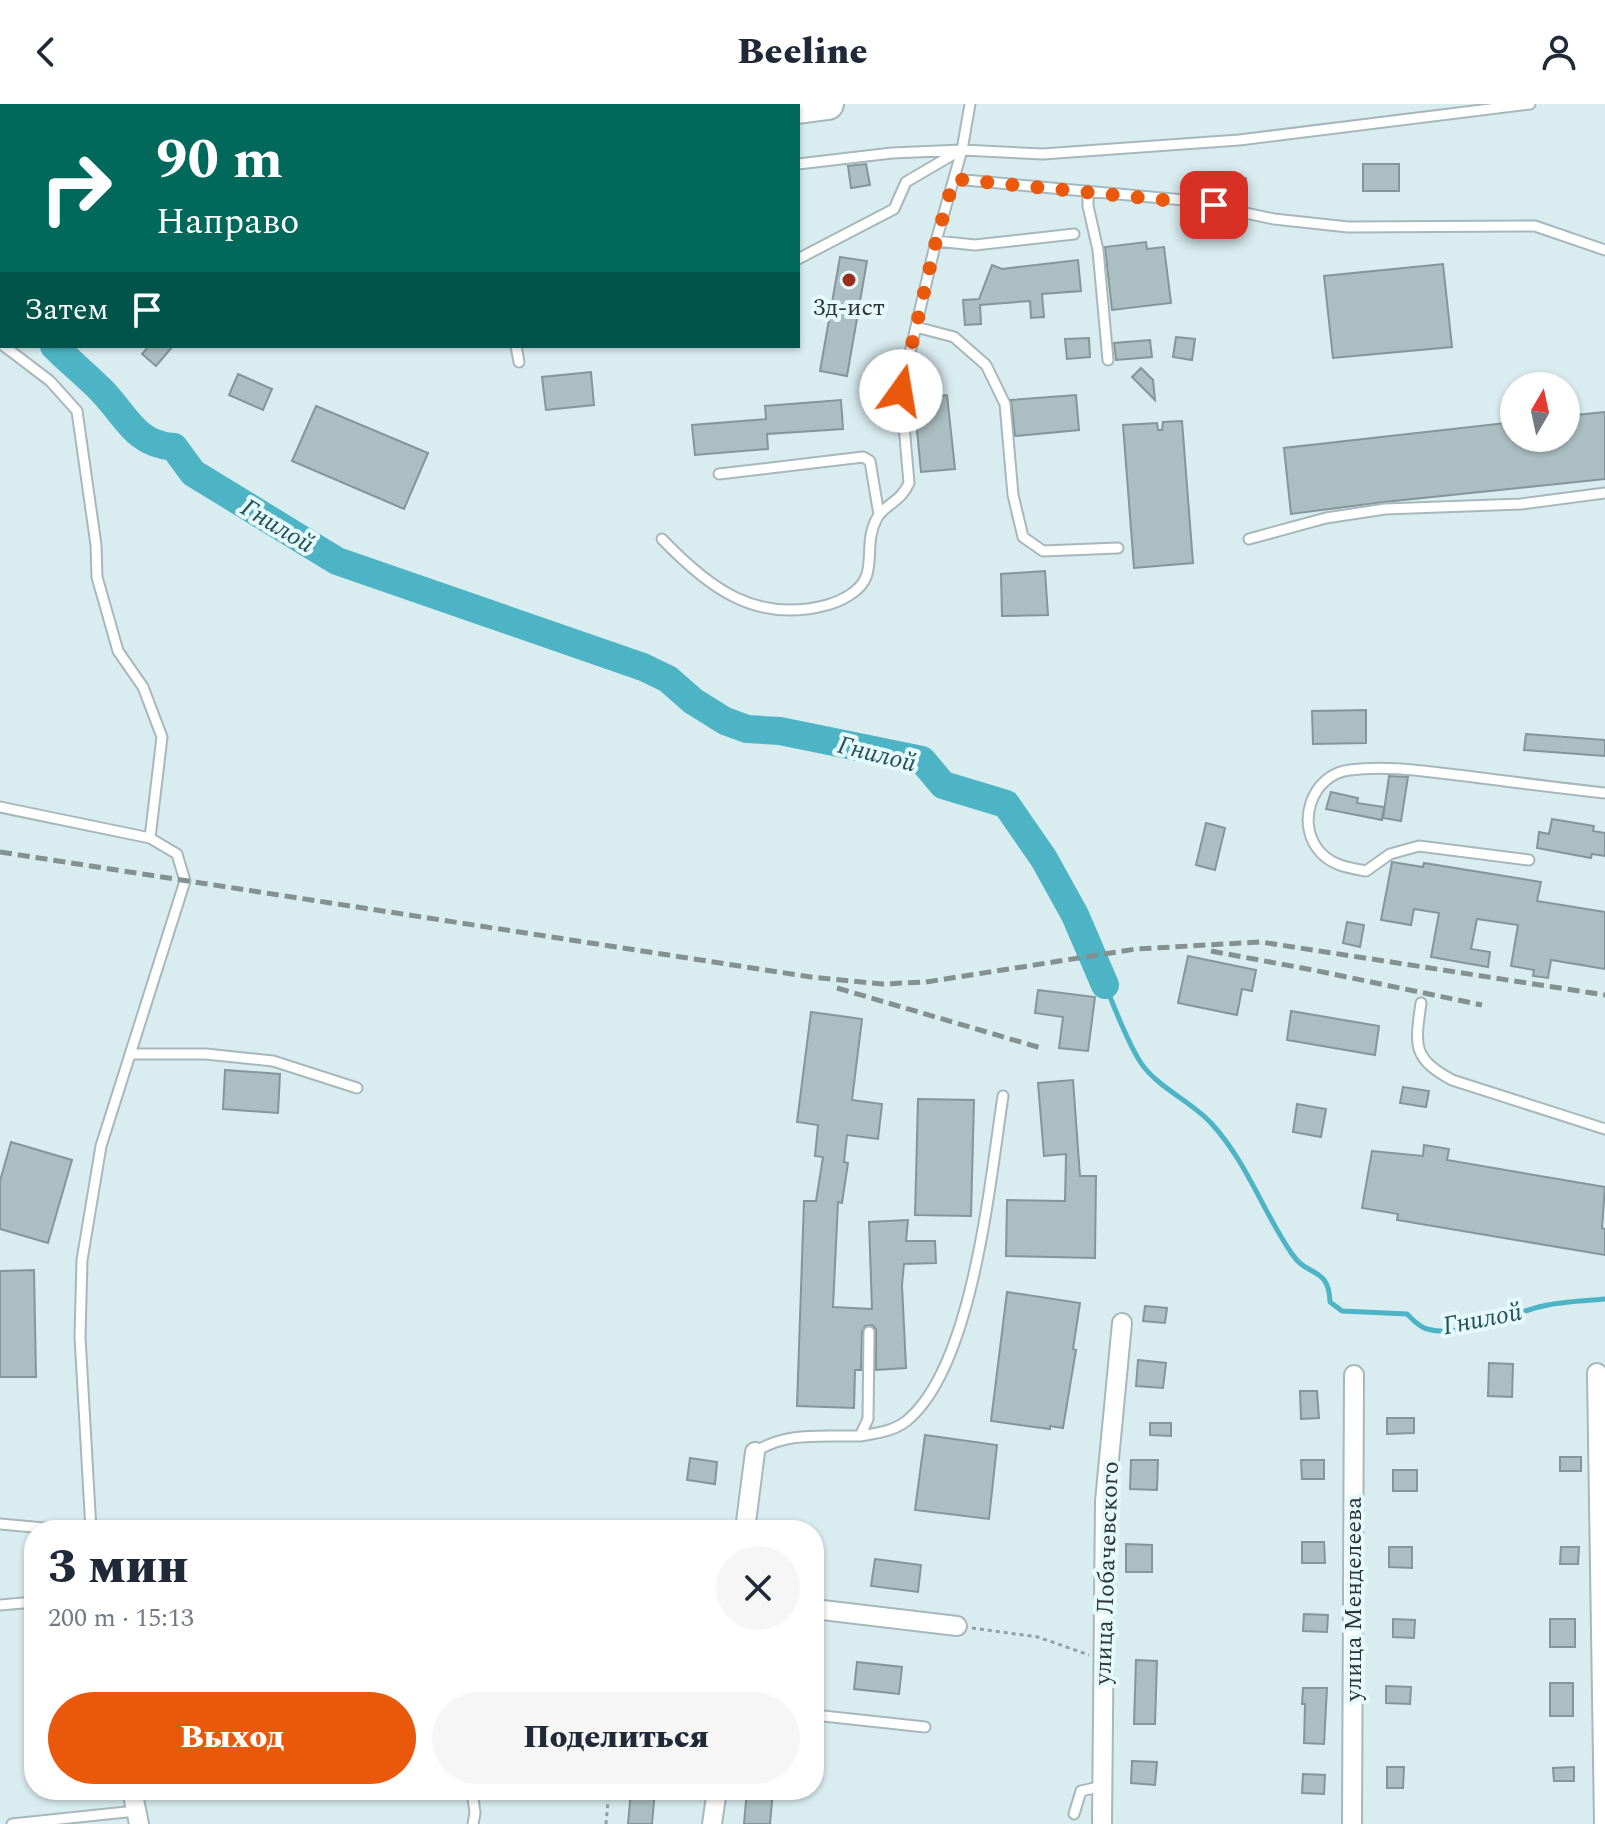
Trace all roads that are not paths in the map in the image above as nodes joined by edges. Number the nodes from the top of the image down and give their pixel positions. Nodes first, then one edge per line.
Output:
1 (828, 104) edge
2 (970, 104) edge
3 (1530, 104) edge
4 (800, 108) edge
5 (962, 150) junction
6 (800, 164) edge
7 (954, 179) junction
8 (1088, 191) junction
9 (1074, 234) dead end
10 (936, 241) junction
11 (1605, 250) edge
12 (800, 258) edge
13 (916, 327) junction
14 (7, 348) edge
15 (516, 348) edge
16 (1108, 360) dead end
17 (519, 362) dead end
18 (719, 474) dead end
19 (1605, 493) edge
20 (879, 515) junction
21 (662, 539) dead end
22 (1249, 539) dead end
23 (1118, 548) dead end
24 (1605, 793) edge
25 (0, 807) edge
26 (150, 838) junction
27 (1529, 860) dead end
28 (1421, 1003) dead end
29 (132, 1054) junction
30 (357, 1088) dead end
31 (1003, 1096) dead end
32 (1605, 1129) edge
33 (1122, 1323) dead end
34 (869, 1332) dead end
35 (1597, 1373) dead end
36 (1354, 1375) dead end
37 (860, 1436) junction
38 (755, 1452) joint
39 (90, 1520) edge
40 (746, 1520) edge
41 (0, 1524) edge
42 (24, 1526) edge
43 (24, 1603) edge
44 (0, 1605) edge
45 (824, 1610) edge
46 (957, 1626) road end
47 (824, 1716) edge
48 (925, 1727) dead end
49 (1103, 1786) junction
50 (473, 1800) edge
51 (716, 1800) edge
52 (1074, 1814) dead end
53 (138, 1818) edge
54 (12, 1824) edge
55 (473, 1824) edge
56 (712, 1824) edge
57 (1102, 1824) edge
58 (1352, 1824) edge
59 (1604, 1824) edge

1 - 4 highway
2 - 5 lane
3 - 5 lane
5 - 6 lane
5 - 7 lane
5 - 12 lane
7 - 8 lane
7 - 10 lane
8 - 11 lane
8 - 16 lane
9 - 10 lane
10 - 13 lane
13 - 20 lane
13 - 23 lane
14 - 26 lane
15 - 17 lane
18 - 20 lane
19 - 22 lane
20 - 21 lane
24 - 27 lane
25 - 26 lane
26 - 29 lane
28 - 32 lane
29 - 30 lane
29 - 39 lane
31 - 37 lane
33 - 49 street, улица Лобачевского
34 - 37 lane
35 - 59 street
36 - 58 street, улица Менделеева
37 - 38 lane
38 - 40 street
41 - 42 lane
43 - 44 lane
45 - 46 street
47 - 48 lane
49 - 52 lane
49 - 57 street, улица Лобачевского
50 - 55 lane
51 - 56 street
53 - 54 lane

